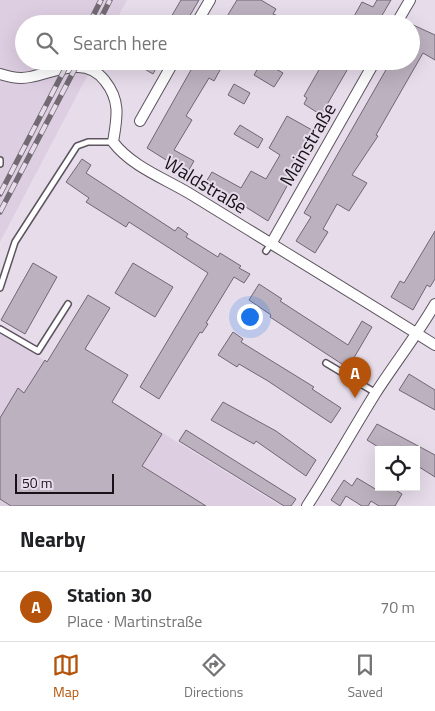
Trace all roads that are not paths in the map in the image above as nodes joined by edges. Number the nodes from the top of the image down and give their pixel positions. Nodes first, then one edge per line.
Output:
1 (210, 0) edge
2 (410, 0) edge
3 (201, 15) edge
4 (401, 15) edge
5 (56, 70) edge
6 (92, 70) edge
7 (169, 70) edge
8 (370, 70) edge
9 (0, 74) edge
10 (140, 121) dead end
11 (114, 142) junction
12 (269, 248) junction
13 (0, 288) edge
14 (68, 304) dead end
15 (435, 304) edge
16 (0, 329) edge
17 (418, 334) junction
18 (435, 345) edge
19 (326, 363) dead end
20 (376, 393) junction
21 (307, 506) edge

1 - 3 street
2 - 4 street
5 - 9 street
6 - 11 street
7 - 10 street
8 - 12 street, Mainstraße
11 - 12 street, Waldstraße
11 - 13 lane
12 - 17 street, Waldstraße
14 - 16 lane
15 - 17 street
17 - 18 street, Waldstraße
17 - 20 street
19 - 20 lane
20 - 21 street

